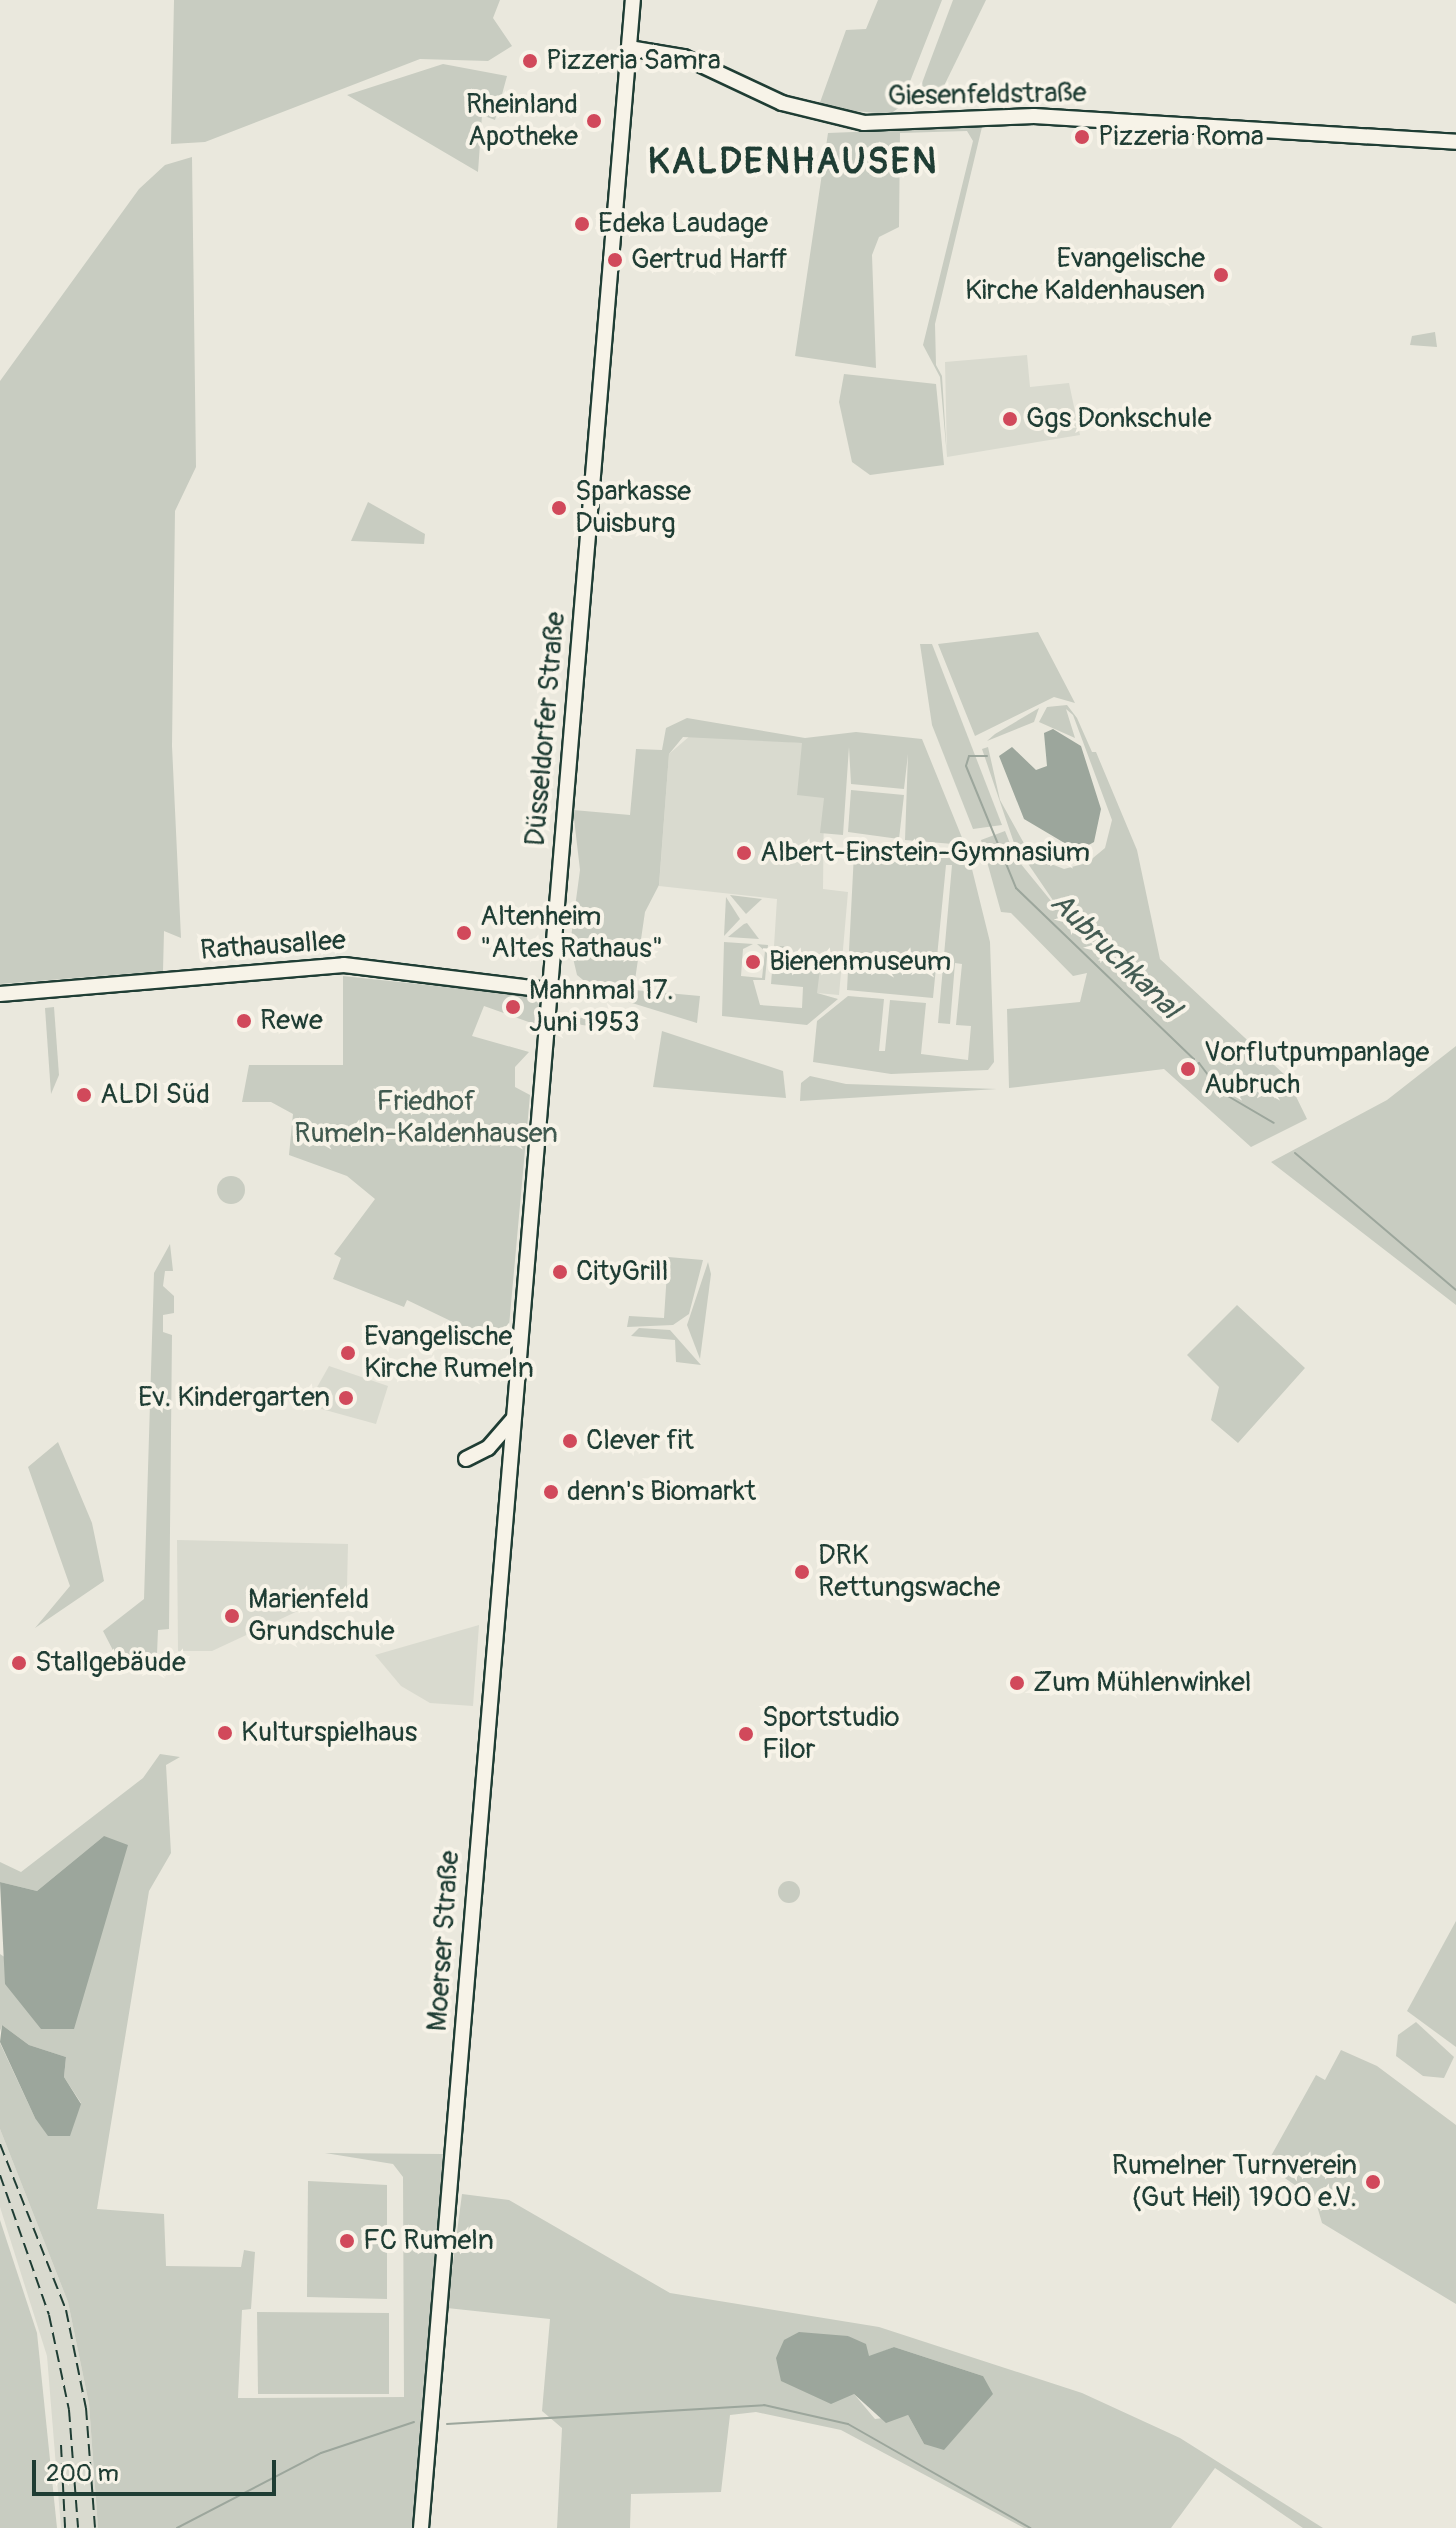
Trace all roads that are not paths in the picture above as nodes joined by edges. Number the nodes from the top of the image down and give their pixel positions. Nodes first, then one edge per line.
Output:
1 (633, 0) edge
2 (629, 48) junction
3 (1456, 142) edge
4 (549, 990) junction
5 (0, 994) edge
6 (513, 1419) junction
7 (466, 1459) dead end
8 (509, 1463) joint
9 (421, 2528) edge

1 - 2 main road, Düsseldorfer Straße
2 - 3 main road, Giesenfeldstraße
2 - 4 main road, Düsseldorfer Straße
4 - 5 main road, Rathausallee
4 - 6 main road, Düsseldorfer Straße
6 - 7 main road
6 - 8 main road, Düsseldorfer Straße
8 - 9 main road, Moerser Straße

